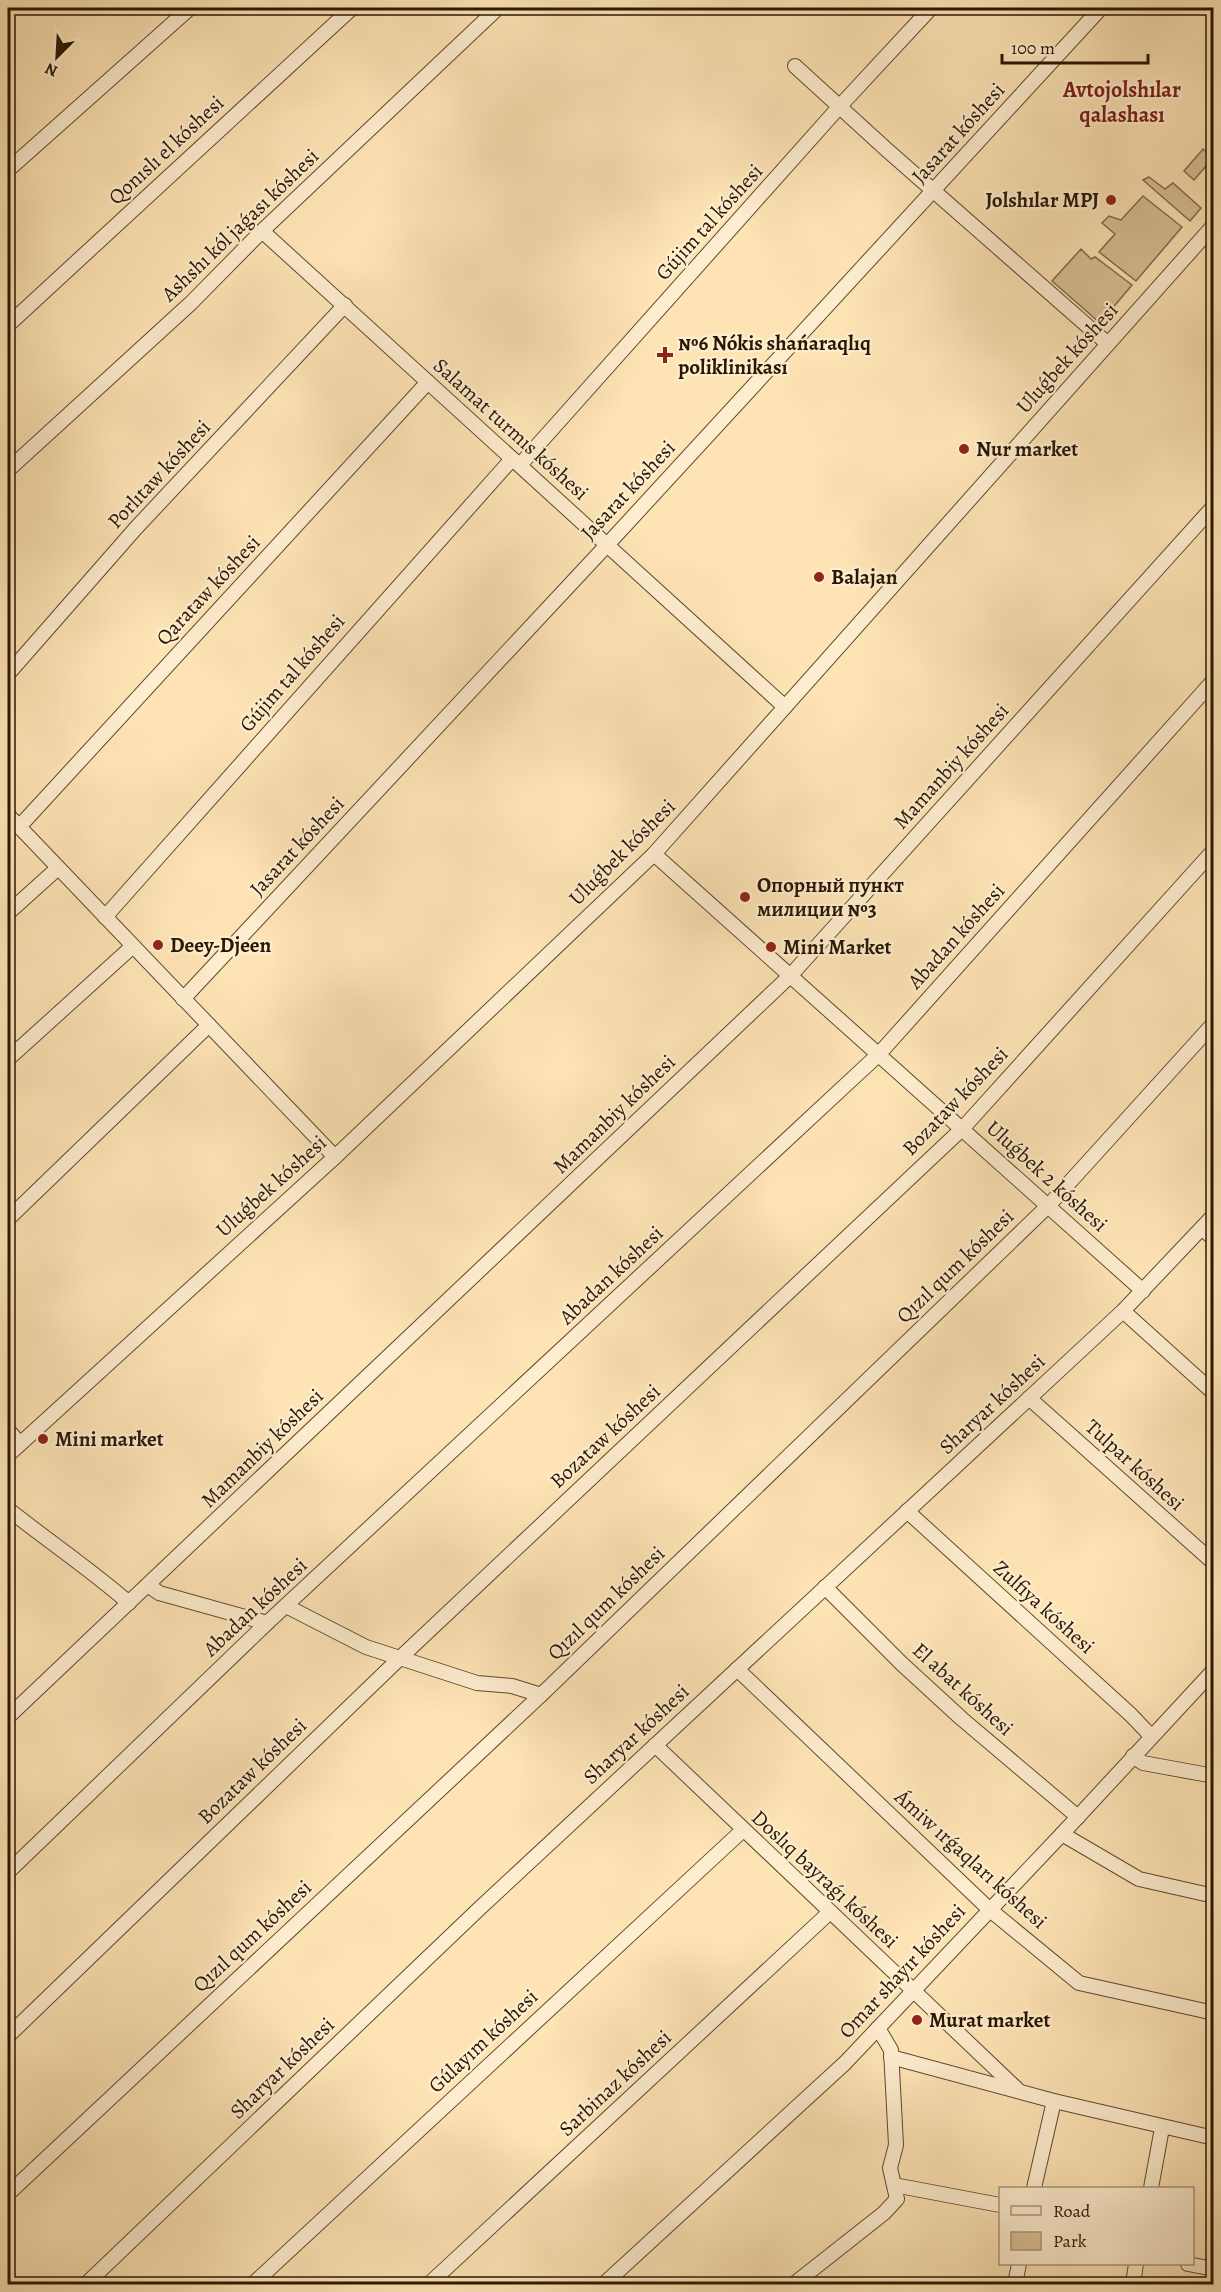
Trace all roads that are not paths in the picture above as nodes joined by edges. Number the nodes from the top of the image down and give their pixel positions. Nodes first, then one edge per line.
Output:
1 (190, 8) edge
2 (352, 8) edge
3 (498, 8) edge
4 (931, 8) edge
5 (1101, 8) edge
6 (795, 66) dead end
7 (840, 106) junction
8 (8, 170) edge
9 (934, 190) junction
10 (1214, 225) edge
11 (262, 231) junction
12 (345, 305) junction
13 (8, 325) edge
14 (1108, 344) junction
15 (428, 382) junction
16 (516, 462) junction
17 (8, 470) edge
18 (1214, 506) edge
19 (607, 544) junction
20 (8, 674) edge
21 (1214, 680) edge
22 (785, 707) junction
23 (8, 815) edge
24 (19, 827) junction
25 (1214, 850) edge
26 (654, 854) junction
27 (58, 868) junction
28 (8, 913) edge
29 (105, 917) junction
30 (133, 946) junction
31 (791, 975) junction
32 (183, 999) junction
33 (1214, 1023) edge
34 (209, 1025) junction
35 (879, 1054) junction
36 (8, 1059) edge
37 (963, 1128) junction
38 (335, 1157) junction
39 (1049, 1205) junction
40 (1214, 1215) edge
41 (8, 1219) edge
42 (1202, 1228) junction
43 (1214, 1239) edge
44 (1143, 1291) junction
45 (1123, 1311) junction
46 (1214, 1393) edge
47 (1029, 1398) junction
48 (8, 1430) edge
49 (20, 1444) junction
50 (8, 1455) edge
51 (8, 1509) edge
52 (907, 1512) junction
53 (1214, 1563) edge
54 (148, 1585) junction
55 (825, 1587) junction
56 (129, 1603) junction
57 (286, 1606) junction
58 (267, 1623) junction
59 (400, 1658) junction
60 (737, 1669) junction
61 (1214, 1670) edge
62 (541, 1695) junction
63 (8, 1717) edge
64 (1151, 1736) junction
65 (655, 1745) junction
66 (1132, 1756) junction
67 (1214, 1776) edge
68 (1078, 1817) junction
69 (742, 1830) junction
70 (1062, 1834) junction
71 (8, 1872) edge
72 (1214, 1896) edge
73 (989, 1909) junction
74 (830, 1912) junction
75 (913, 1991) junction
76 (1214, 2013) edge
77 (878, 2028) junction
78 (8, 2036) edge
79 (891, 2057) junction
80 (1019, 2091) junction
81 (1054, 2101) junction
82 (1162, 2128) junction
83 (1214, 2138) edge
84 (894, 2185) junction
85 (1034, 2187) edge
86 (1150, 2187) edge
87 (8, 2194) edge
88 (999, 2205) edge
89 (1019, 2265) edge
90 (1136, 2265) edge
91 (1193, 2265) edge
92 (1214, 2269) edge
93 (87, 2284) edge
94 (253, 2284) edge
95 (429, 2284) edge
96 (604, 2284) edge
97 (794, 2284) edge
98 (1015, 2284) edge
99 (1133, 2284) edge

1 - 8 street
2 - 13 street, Qonıslı el kóshesi
3 - 11 street, Ashshı kól jaǵası kóshesi
4 - 7 street, Gújim tal kóshesi
5 - 9 street, Jasarat kóshesi
6 - 7 street
7 - 9 street
7 - 16 street, Gújim tal kóshesi
9 - 14 street
9 - 19 street, Jasarat kóshesi
10 - 14 street, Uluǵbek kóshesi
11 - 12 street, Salamat turmıs kóshesi
11 - 17 street, Ashshı kól jaǵası kóshesi
12 - 15 street, Salamat turmıs kóshesi
12 - 20 street, Porlıtaw kóshesi
14 - 22 street, Uluǵbek kóshesi
15 - 16 street, Salamat turmıs kóshesi
15 - 24 street, Qarataw kóshesi
16 - 19 street, Salamat turmıs kóshesi
16 - 29 street, Gújim tal kóshesi
18 - 31 street, Mamanbiy kóshesi
19 - 22 street, Salamat turmıs kóshesi
19 - 32 street, Jasarat kóshesi
21 - 35 street, Abadan kóshesi
22 - 26 street, Uluǵbek kóshesi
23 - 24 street
24 - 27 street
25 - 37 street, Bozataw kóshesi
26 - 31 street, Uluǵbek 2 kóshesi
26 - 38 street, Uluǵbek kóshesi
27 - 28 street
27 - 29 street
29 - 30 street
30 - 32 street
30 - 36 street
31 - 35 street, Uluǵbek 2 kóshesi
31 - 54 street, Mamanbiy kóshesi
32 - 34 street
33 - 39 street, Qızıl qum kóshesi
34 - 38 street
34 - 41 street
35 - 37 street, Uluǵbek 2 kóshesi
35 - 57 street, Abadan kóshesi
37 - 39 street, Uluǵbek 2 kóshesi
37 - 59 street, Bozataw kóshesi
38 - 49 street, Uluǵbek kóshesi
39 - 44 street, Uluǵbek 2 kóshesi
39 - 62 street, Qızıl qum kóshesi
40 - 42 street, Sharyar kóshesi
42 - 43 street
42 - 44 street, Sharyar kóshesi
44 - 45 street, Sharyar kóshesi
45 - 46 street
45 - 47 street, Sharyar kóshesi
47 - 52 street, Sharyar kóshesi
47 - 53 street, Tulpar kóshesi
48 - 49 street
49 - 50 street, Uluǵbek kóshesi
51 - 56 street
52 - 55 street, Sharyar kóshesi
52 - 64 street, Zulfiya kóshesi
54 - 56 street, Mamanbiy kóshesi
54 - 58 street
55 - 60 street, Sharyar kóshesi
55 - 68 street, El abat kóshesi
56 - 63 street, Mamanbiy kóshesi
57 - 58 street, Abadan kóshesi
57 - 59 street
58 - 71 street, Abadan kóshesi
59 - 62 street
59 - 78 street, Bozataw kóshesi
60 - 65 street, Sharyar kóshesi
60 - 73 street, Ámiw ırǵaqları kóshesi
61 - 64 street, Omar shayır kóshesi
62 - 87 street, Qızıl qum kóshesi
64 - 66 street, Omar shayır kóshesi
65 - 69 street, Doslıq bayraǵı kóshesi
65 - 93 street, Sharyar kóshesi
66 - 67 street
66 - 68 street, Omar shayır kóshesi
68 - 70 street, Omar shayır kóshesi
69 - 74 street, Doslıq bayraǵı kóshesi
69 - 94 street, Gúlayım kóshesi
70 - 72 street
70 - 73 street, Omar shayır kóshesi
73 - 75 street, Omar shayır kóshesi
73 - 76 street, Ámiw ırǵaqları kóshesi
74 - 75 street, Doslıq bayraǵı kóshesi
74 - 95 street, Sarbinaz kóshesi
75 - 77 street, Omar shayır kóshesi
75 - 80 street, Doslıq bayraǵı kóshesi
77 - 79 street
77 - 96 street, Omar shayır kóshesi
79 - 80 street, Doslıq bayraǵı kóshesi
79 - 84 street
80 - 81 street, Doslıq bayraǵı kóshesi
81 - 82 street, Doslıq bayraǵı kóshesi
81 - 85 street
82 - 83 street, Doslıq bayraǵı kóshesi
82 - 86 street
84 - 88 street
84 - 97 street
89 - 98 street
90 - 99 street
91 - 92 street

